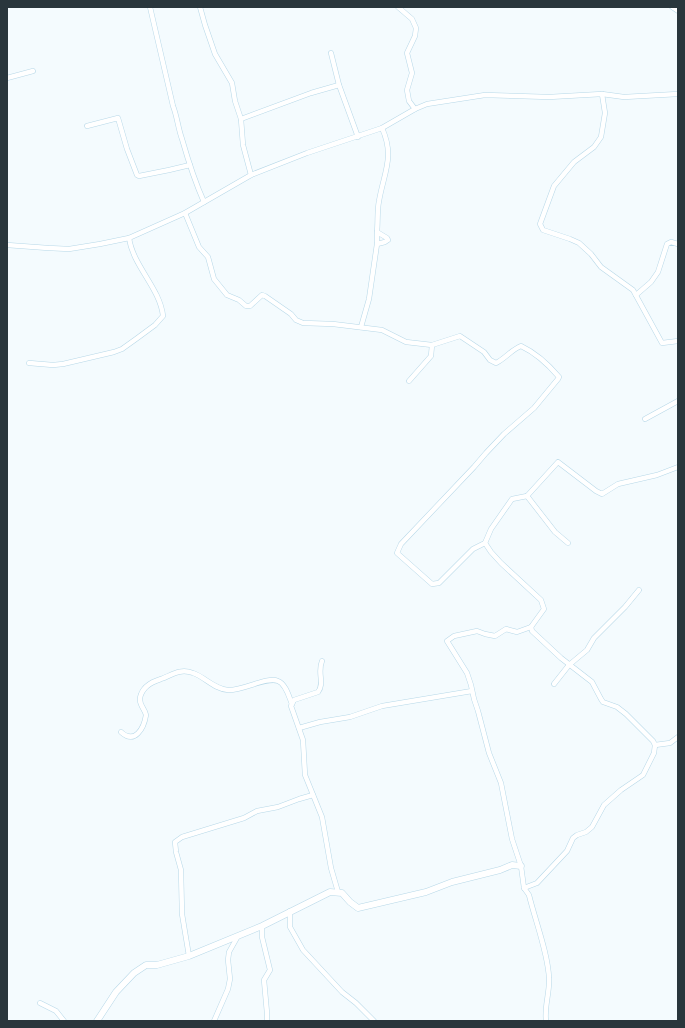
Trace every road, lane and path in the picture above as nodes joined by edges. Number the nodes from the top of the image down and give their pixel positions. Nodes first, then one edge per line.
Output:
1 (150, 7) edge
2 (200, 7) edge
3 (398, 7) edge
4 (672, 7) edge
5 (678, 11) edge
6 (331, 52) dead end
7 (33, 71) dead end
8 (7, 78) edge
9 (339, 85) junction
10 (602, 94) junction
11 (678, 94) edge
12 (415, 109) junction
13 (241, 119) junction
14 (87, 126) dead end
15 (382, 128) junction
16 (358, 137) junction
17 (190, 164) junction
18 (251, 175) junction
19 (204, 202) junction
20 (185, 213) junction
21 (377, 232) junction
22 (129, 238) junction
23 (377, 244) junction
24 (678, 244) edge
25 (7, 245) edge
26 (636, 295) junction
27 (361, 327) junction
28 (678, 341) edge
29 (432, 345) junction
30 (29, 363) dead end
31 (409, 381) dead end
32 (678, 401) edge
33 (644, 419) dead end
34 (678, 467) edge
35 (527, 496) junction
36 (485, 542) junction
37 (568, 543) dead end
38 (639, 590) dead end
39 (531, 627) junction
40 (322, 661) dead end
41 (569, 665) junction
42 (554, 684) dead end
43 (472, 691) junction
44 (292, 704) junction
45 (299, 728) junction
46 (121, 732) dead end
47 (678, 737) edge
48 (655, 745) junction
49 (313, 795) junction
50 (521, 866) junction
51 (524, 888) junction
52 (338, 892) junction
53 (290, 911) junction
54 (262, 926) junction
55 (238, 936) junction
56 (189, 956) junction
57 (40, 1003) dead end
58 (64, 1021) edge
59 (98, 1021) edge
60 (214, 1021) edge
61 (267, 1021) edge
62 (374, 1021) edge
63 (546, 1021) edge

1 - 17 street
2 - 13 street
3 - 12 street
4 - 5 street
6 - 9 street
7 - 8 street
9 - 13 street
9 - 16 street
10 - 11 street
10 - 12 street
10 - 26 street
12 - 15 street
13 - 18 street
14 - 17 street
15 - 16 street
15 - 21 street
16 - 18 street
17 - 19 street
18 - 19 street
19 - 20 street
20 - 22 street
20 - 27 street
21 - 23 street
21 - 23 street
22 - 25 street
22 - 30 street
23 - 27 street
24 - 26 street
26 - 28 street
27 - 29 street
29 - 31 street
29 - 36 street
32 - 33 street
34 - 35 street
35 - 36 street
35 - 37 street
36 - 39 street
38 - 41 street
39 - 41 street
39 - 43 street
40 - 44 street
41 - 42 street
41 - 48 street
43 - 45 street
43 - 50 street
44 - 45 street
44 - 46 street
45 - 49 street
47 - 48 street
48 - 51 street
49 - 52 street
49 - 56 street
50 - 51 street
50 - 52 street
51 - 63 street
52 - 53 street
53 - 54 street
53 - 62 street
54 - 55 street
54 - 61 street
55 - 56 street
55 - 60 street
56 - 59 street
57 - 58 street

